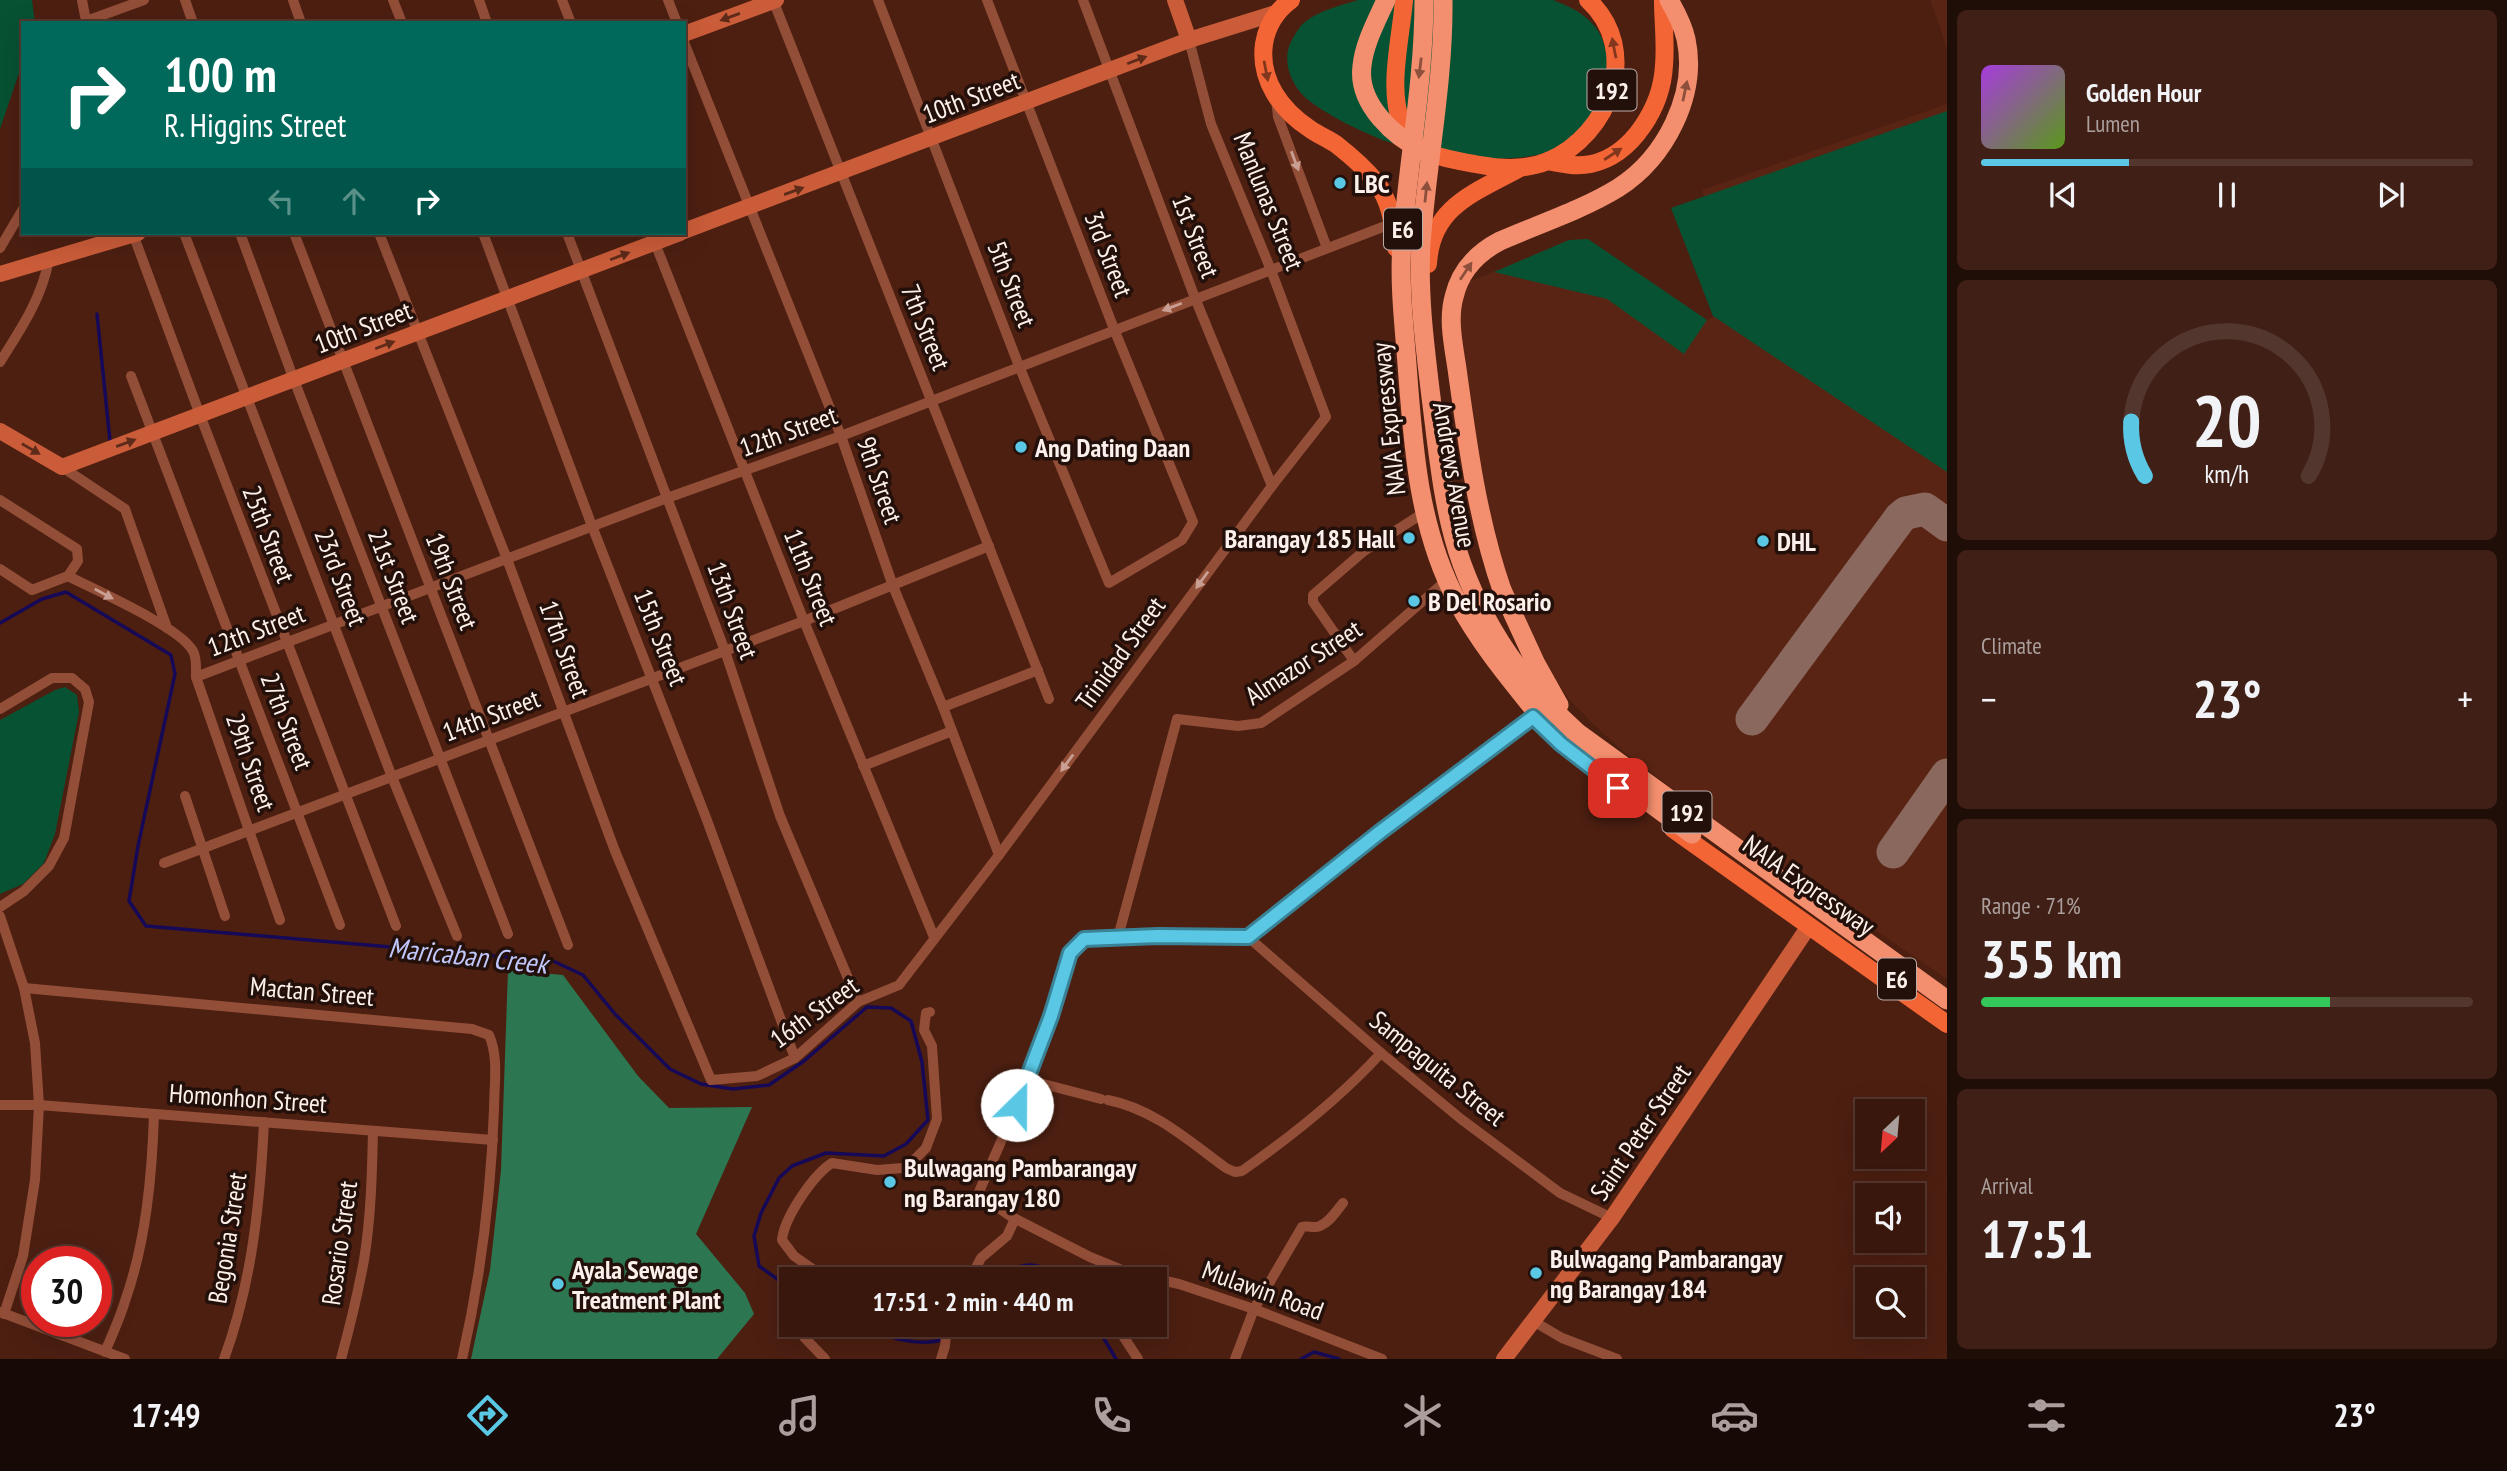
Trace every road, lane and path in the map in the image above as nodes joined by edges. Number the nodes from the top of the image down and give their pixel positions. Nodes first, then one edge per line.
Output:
1 (82, 0) edge
2 (144, 0) edge
3 (185, 0) edge
4 (293, 0) edge
5 (394, 0) edge
6 (479, 0) edge
7 (562, 0) edge
8 (668, 0) edge
9 (775, 0) edge
10 (878, 0) edge
11 (987, 0) edge
12 (1083, 0) edge
13 (1175, 0) edge
14 (1386, 0) edge
15 (1404, 0) edge
16 (1424, 0) edge
17 (1443, 0) edge
18 (1588, 0) edge
19 (1663, 0) edge
20 (1669, 0) edge
21 (1282, 5) edge
22 (98, 20) edge
23 (192, 21) edge
24 (300, 21) edge
25 (401, 21) edge
26 (486, 21) edge
27 (570, 21) edge
28 (676, 21) edge
29 (686, 33) edge
30 (1189, 40) junction
31 (686, 46) edge
32 (1109, 71) junction
33 (1276, 96) junction
34 (1028, 102) junction
35 (931, 138) junction
36 (1427, 153) junction
37 (1548, 161) junction
38 (1518, 169) junction
39 (841, 174) junction
40 (750, 207) junction
41 (21, 212) edge
42 (1393, 223) junction
43 (686, 231) edge
44 (129, 235) edge
45 (137, 235) edge
46 (185, 235) edge
47 (241, 235) edge
48 (295, 235) edge
49 (380, 235) edge
50 (483, 235) edge
51 (568, 235) edge
52 (652, 238) edge
53 (0, 248) edge
54 (1327, 248) junction
55 (49, 259) junction
56 (1271, 270) junction
57 (581, 271) junction
58 (0, 274) edge
59 (1195, 298) junction
60 (508, 299) junction
61 (1114, 329) junction
62 (418, 332) junction
63 (343, 361) junction
64 (0, 362) edge
65 (1019, 366) junction
66 (131, 376) dead end
67 (294, 380) junction
68 (248, 397) junction
69 (931, 400) junction
70 (200, 415) junction
71 (1326, 417) joint
72 (0, 430) edge
73 (154, 433) junction
74 (841, 436) junction
75 (62, 467) junction
76 (744, 471) junction
77 (1272, 486) junction
78 (667, 498) junction
79 (0, 500) edge
80 (1430, 509) junction
81 (592, 526) junction
82 (989, 546) junction
83 (507, 559) junction
84 (0, 569) edge
85 (68, 576) junction
86 (1475, 582) junction
87 (1109, 583) joint
88 (892, 586) junction
89 (1451, 586) junction
90 (430, 588) junction
91 (382, 606) junction
92 (804, 621) junction
93 (334, 624) junction
94 (167, 628) junction
95 (286, 642) junction
96 (725, 651) junction
97 (239, 660) junction
98 (1354, 661) junction
99 (1038, 670) junction
100 (196, 677) junction
101 (653, 678) junction
102 (1049, 699) dead end
103 (943, 708) junction
104 (0, 709) edge
105 (564, 712) junction
106 (1533, 717) junction
107 (1574, 729) junction
108 (952, 731) junction
109 (489, 740) junction
110 (440, 759) junction
111 (863, 766) junction
112 (392, 777) junction
113 (344, 795) junction
114 (185, 796) dead end
115 (1674, 803) junction
116 (297, 813) junction
117 (1661, 820) junction
118 (248, 831) junction
119 (203, 849) junction
120 (999, 855) junction
121 (164, 863) dead end
122 (0, 907) edge
123 (0, 916) edge
124 (225, 916) dead end
125 (951, 916) joint
126 (280, 920) dead end
127 (340, 925) dead end
128 (396, 926) dead end
129 (1809, 926) junction
130 (508, 934) dead end
131 (457, 936) dead end
132 (934, 937) junction
133 (1118, 937) junction
134 (1248, 937) junction
135 (568, 945) dead end
136 (24, 988) junction
137 (1944, 996) edge
138 (858, 1002) junction
139 (1925, 1008) junction
140 (930, 1012) dead end
141 (1947, 1015) edge
142 (1947, 1024) edge
143 (1381, 1052) junction
144 (795, 1058) junction
145 (710, 1080) joint
146 (1028, 1080) junction
147 (0, 1105) edge
148 (39, 1105) junction
149 (154, 1114) junction
150 (264, 1122) junction
151 (373, 1131) junction
152 (492, 1140) junction
153 (1343, 1203) dead end
154 (1612, 1218) junction
155 (1015, 1219) junction
156 (810, 1267) edge
157 (976, 1267) edge
158 (1114, 1267) edge
159 (1167, 1282) edge
160 (1254, 1309) junction
161 (2, 1313) edge
162 (1533, 1321) junction
163 (804, 1337) dead end
164 (946, 1337) edge
165 (1126, 1337) edge
166 (105, 1352) junction
167 (125, 1359) edge
168 (224, 1359) edge
169 (341, 1359) edge
170 (462, 1359) edge
171 (825, 1359) edge
172 (941, 1359) edge
173 (1138, 1359) edge
174 (1235, 1359) edge
175 (1382, 1359) edge
176 (1504, 1359) edge
177 (1617, 1359) edge

1 - 22 street
2 - 22 street
3 - 23 street
4 - 24 street
5 - 25 street
6 - 26 street
7 - 27 street
8 - 28 street
9 -> 29 street
9 - 39 street, 7th Street
10 - 35 street, 5th Street
11 - 34 street, 3rd Street
12 - 32 street, 1st Street
13 - 30 street, Manlunas Street
14 - 36 highway
15 - 36 main road
16 -> 141 highway, NAIA Expressway / E6, bridge
107 -> 17 highway, NAIA Expressway / E6, bridge
37 -> 18 main road, 192
37 -> 19 main road
107 -> 20 highway, bridge
21 - 30 street, 10th Street
21 -> 33 main road, 192
32 -> 30 street, 10th Street
30 - 56 street, Manlunas Street
31 - 40 street, 9th Street
32 - 34 street, 10th Street
32 - 59 street, 1st Street
33 - 42 main road, Andrews Avenue / 192
33 -> 54 street
34 - 35 street, 10th Street
34 - 61 street, 3rd Street
35 - 39 street, 10th Street
35 - 65 street, 5th Street
36 - 38 main road, 192
37 - 38 main road, 192
38 - 86 main road, Andrews Avenue / 192
40 -> 39 street, 10th Street
39 - 69 street, 7th Street
40 - 43 street, 10th Street
40 - 74 street, 9th Street
41 - 53 street
42 - 54 street, 12th Street
42 - 80 main road, Andrews Avenue / 192
44 - 55 street
45 - 70 street, 25th Street
46 - 68 street, 23rd Street
47 - 67 street, 21st Street
48 - 63 street, 19th Street
49 - 62 street, 17th Street
50 - 60 street, 15th Street
51 - 57 street, 13th Street
57 -> 52 street, 10th Street
52 - 76 street, 11th Street
54 - 56 street, 12th Street
55 - 58 street
55 - 64 street
56 - 59 street, 12th Street
56 - 71 street, Manlunas Street
57 - 60 street, 10th Street
57 - 78 street, 13th Street
59 -> 61 street, 12th Street
59 - 77 street, 1st Street
60 - 62 street, 10th Street
60 - 81 street, 15th Street
61 - 65 street, 12th Street
61 - 87 street, 3rd Street
63 -> 62 street, 10th Street
62 - 83 street, 17th Street
63 - 67 street, 10th Street
63 - 90 street, 19th Street
65 - 69 street, 12th Street
65 - 87 street, 5th Street
66 - 73 street, 27th Street
67 - 68 street, 10th Street
67 - 91 street, 21st Street
68 - 70 street, 10th Street
68 - 93 street, 23rd Street
69 - 74 street, 12th Street
69 - 82 street, 7th Street
70 - 73 street, 10th Street
70 - 95 street, 25th Street
71 - 77 street, Trinidad Street
72 -> 75 street, 29th Street
75 -> 73 street, 10th Street
73 - 97 street, 27th Street
74 - 76 street, 12th Street
74 - 88 street, 9th Street
75 - 94 street, 29th Street
76 - 78 street, 12th Street
76 - 92 street, 11th Street
77 -> 120 street, Trinidad Street
78 - 81 street, 12th Street
78 - 96 street, 13th Street
79 - 85 street
80 - 89 main road, Andrews Avenue / 192
80 - 98 street
81 - 83 street, 12th Street
81 - 101 street, 15th Street
82 - 88 street, 14th Street
82 - 99 street, 7th Street
83 - 90 street, 12th Street
83 - 105 street, 17th Street
84 - 85 street
85 -> 94 street, 29th Street
86 - 89 main road
86 - 115 main road, Andrews Avenue / 192
88 - 92 street, 14th Street
88 - 103 street, 9th Street
89 - 98 street, Almazor Street
89 - 106 main road, Andrews Avenue / 192
90 - 91 street, 12th Street
90 - 109 street, 19th Street
91 - 93 street, 12th Street
91 - 110 street, 21st Street
92 - 96 street, 14th Street
92 - 111 street, 11th Street
93 - 95 street, 12th Street
93 - 112 street, 23rd Street
94 - 100 street, 29th Street
95 - 97 street, 12th Street
95 - 113 street, 25th Street
96 - 101 street, 14th Street
96 - 138 street, 13th Street
97 - 100 street, 12th Street
97 - 116 street, 27th Street
98 - 133 street, Almazor Street
99 - 102 street, 7th Street
99 - 103 street
100 - 118 street, 29th Street
101 - 105 street, 14th Street
101 - 144 street, 15th Street
103 - 108 street, 9th Street
104 - 122 street
105 - 109 street, 14th Street
105 - 145 street, 17th Street
106 - 117 main road, Andrews Avenue / 192
106 - 134 street
107 - 137 highway, NAIA Expressway / E6, bridge
108 - 111 street
108 - 120 street, 9th Street
109 - 110 street, 14th Street
109 - 135 street, 19th Street
110 - 112 street, 14th Street
110 - 130 street, 21st Street
111 - 132 street, 11th Street
112 - 113 street, 14th Street
112 - 131 street, 23rd Street
113 - 116 street, 14th Street
113 - 128 street, 25th Street
114 - 119 street
115 - 117 main road
115 - 137 main road, Andrews Avenue / 192
116 - 118 street, 14th Street
116 - 127 street, 27th Street
117 - 129 main road, Andrews Avenue / 192
118 - 119 street, 14th Street
118 - 126 street, 29th Street
119 - 121 street, 14th Street
119 - 124 street
120 - 125 street, Trinidad Street
123 - 136 street
125 - 132 street, 16th Street
129 - 139 main road, Andrews Avenue / 192
129 - 154 street, Saint Peter Street
132 - 138 street, 16th Street
133 - 134 street
133 - 146 street
134 - 143 street, Sampaguita Street
136 - 148 street
136 - 152 street, Mactan Street
137 - 139 main road
138 - 144 street, 16th Street
139 - 142 main road, Andrews Avenue / 192
140 - 156 street
143 - 146 street
143 - 154 street, Sampaguita Street
144 - 145 street, 16th Street
146 - 155 street, Mulawin Road
147 - 148 street, Homonhon Street
148 - 149 street, Homonhon Street
148 - 161 street
149 - 150 street, Homonhon Street
149 - 166 street
150 - 151 street, Homonhon Street
150 - 168 street, Begonia Street
151 - 152 street, Homonhon Street
151 - 169 street, Rosario Street
152 - 170 street, Mactan Street
153 - 160 street
154 - 162 street, Saint Peter Street
155 - 157 street
155 - 158 street, Mulawin Road
159 - 160 street, Mulawin Road
160 - 174 street
160 - 175 street, Mulawin Road
161 - 166 street
162 - 176 street, Saint Peter Street
162 - 177 street
163 - 171 street
164 - 172 street
165 - 173 street
166 - 167 street

